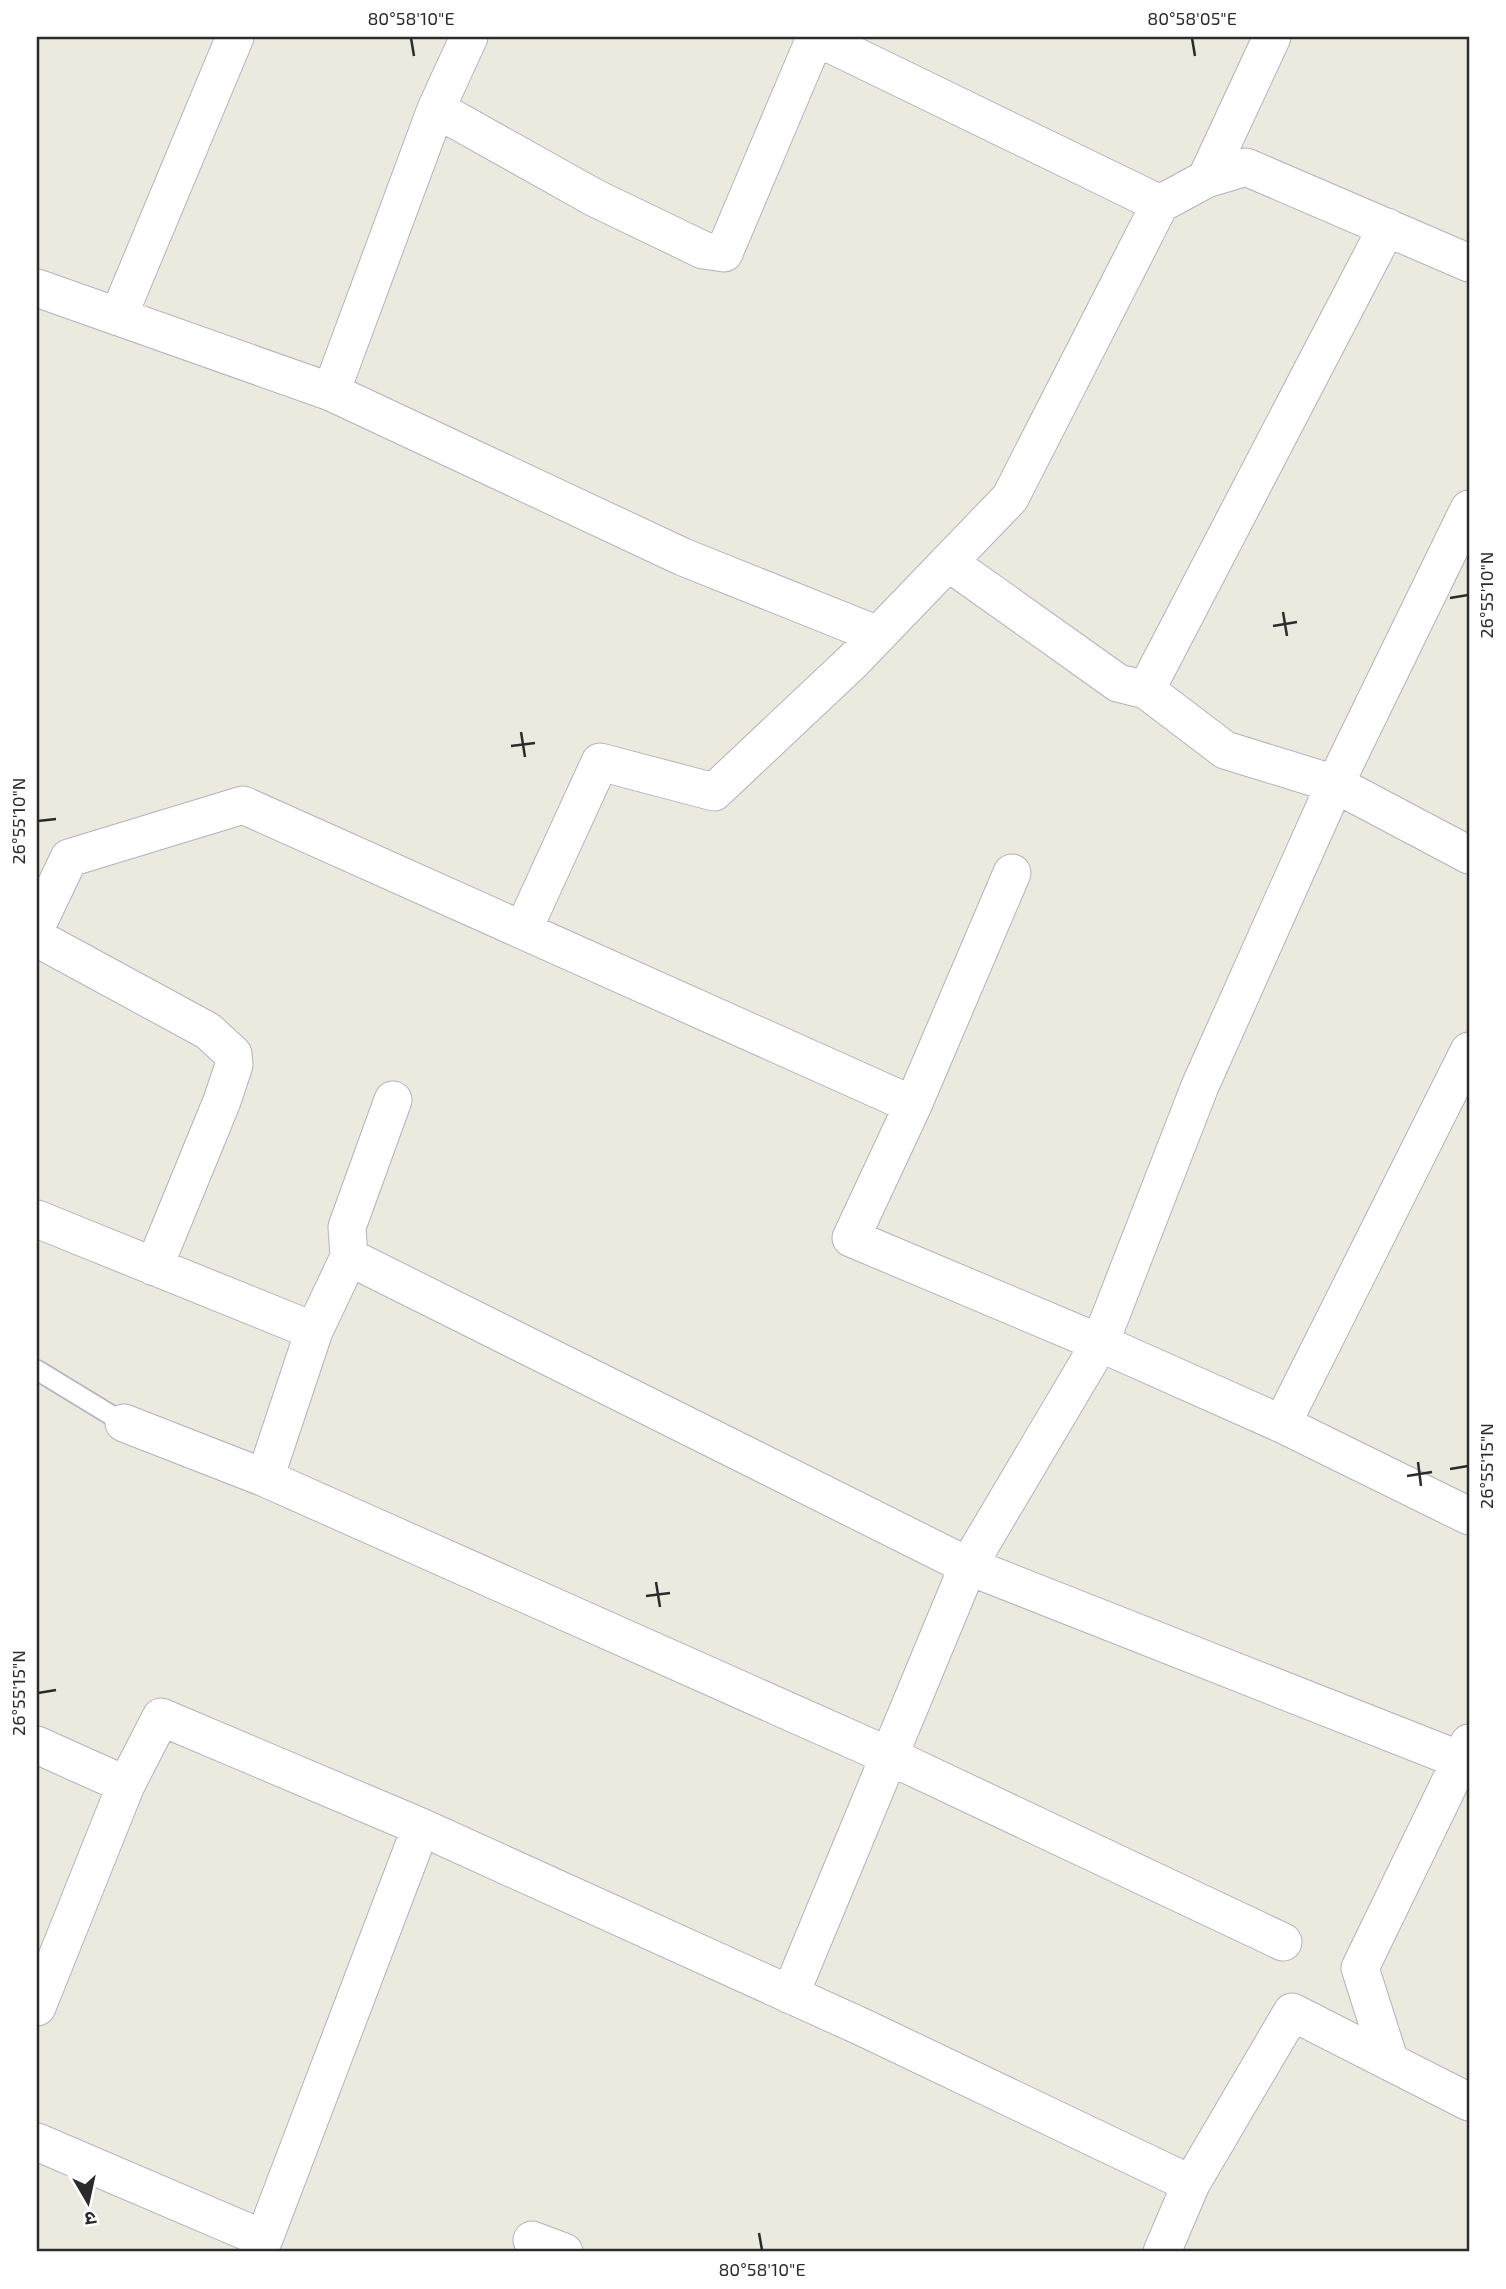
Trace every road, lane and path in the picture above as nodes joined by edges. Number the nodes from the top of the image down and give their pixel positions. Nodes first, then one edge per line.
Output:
1 (235, 37) edge
2 (469, 37) edge
3 (814, 37) edge
4 (1272, 37) edge
5 (436, 109) junction
6 (1206, 179) junction
7 (1160, 204) junction
8 (1387, 227) junction
9 (1469, 262) edge
10 (37, 288) edge
11 (118, 317) junction
12 (331, 392) junction
13 (1469, 509) edge
14 (948, 562) junction
15 (878, 635) junction
16 (1146, 690) junction
17 (1335, 784) junction
18 (1469, 855) edge
19 (1012, 873) dead end
20 (47, 876) edge
21 (37, 925) edge
22 (523, 930) junction
23 (37, 938) edge
24 (1469, 1051) edge
25 (393, 1100) dead end
26 (913, 1105) junction
27 (37, 1219) edge
28 (349, 1257) junction
29 (154, 1267) junction
30 (314, 1331) junction
31 (1101, 1343) junction
32 (37, 1370) edge
33 (124, 1423) joint
34 (1282, 1424) junction
35 (265, 1478) junction
36 (1469, 1516) edge
37 (968, 1566) junction
38 (37, 1745) edge
39 (1465, 1752) edge
40 (889, 1756) junction
41 (126, 1785) junction
42 (421, 1827) junction
43 (1283, 1942) dead end
44 (790, 1995) junction
45 (37, 2007) edge
46 (1390, 2062) junction
47 (1469, 2102) edge
48 (37, 2142) edge
49 (1191, 2183) junction
50 (1162, 2252) edge

1 - 11 street
2 - 5 street
3 - 5 street
3 - 7 street
4 - 6 street
5 - 12 street
6 - 7 street
6 - 8 street
7 - 14 street
8 - 9 street
8 - 16 street
10 - 11 street
11 - 12 street
12 - 15 street
13 - 17 street
14 - 15 street
14 - 16 street
15 - 22 street
16 - 17 street
17 - 18 street
17 - 31 street
19 - 26 street
20 - 21 street
20 - 22 street
22 - 26 street
23 - 29 street
24 - 34 street
25 - 28 street
26 - 31 street
27 - 29 street
28 - 30 street
28 - 37 street
29 - 30 street
30 - 35 street
31 - 34 street
31 - 37 street
32 - 33 lane
33 - 35 street
34 - 36 street
35 - 40 street
37 - 39 street
37 - 40 street
38 - 41 street
39 - 46 street
40 - 43 street
40 - 44 street
41 - 42 street
41 - 45 street
42 - 44 street
42 - 48 street
44 - 49 street
46 - 47 street
46 - 49 street
49 - 50 street

